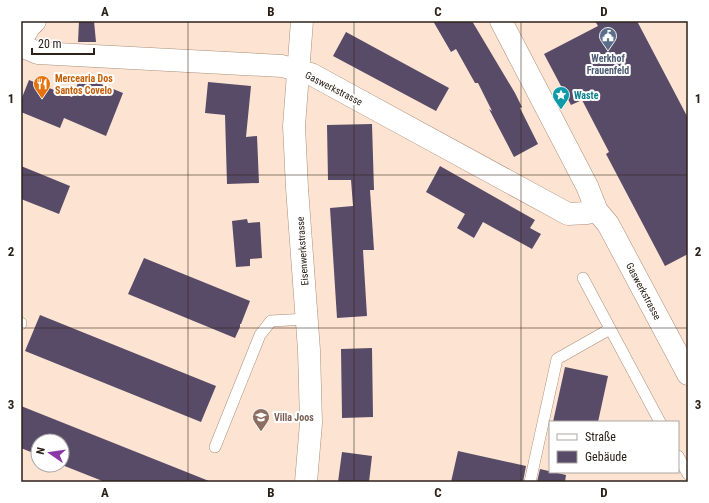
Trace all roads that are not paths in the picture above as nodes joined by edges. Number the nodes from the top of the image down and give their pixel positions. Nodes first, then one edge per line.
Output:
1 (35, 21) edge
2 (302, 21) edge
3 (501, 21) edge
4 (21, 41) edge
5 (21, 46) edge
6 (281, 67) junction
7 (597, 211) junction
8 (583, 278) dead end
9 (307, 319) junction
10 (610, 329) junction
11 (688, 374) edge
12 (659, 421) edge
13 (215, 447) dead end
14 (679, 458) edge
15 (688, 474) edge
16 (306, 482) edge
17 (530, 482) edge

1 - 4 street
2 - 6 street, Eisenwerkstrasse
3 - 7 street, Gaswerkstrasse
5 - 6 street, Gaswerkstrasse
6 - 7 street, Gaswerkstrasse
6 - 9 street, Eisenwerkstrasse
7 - 11 street, Gaswerkstrasse
8 - 10 lane
9 - 13 lane
9 - 16 street, Eisenwerkstrasse
10 - 12 lane
10 - 17 lane
14 - 15 lane

